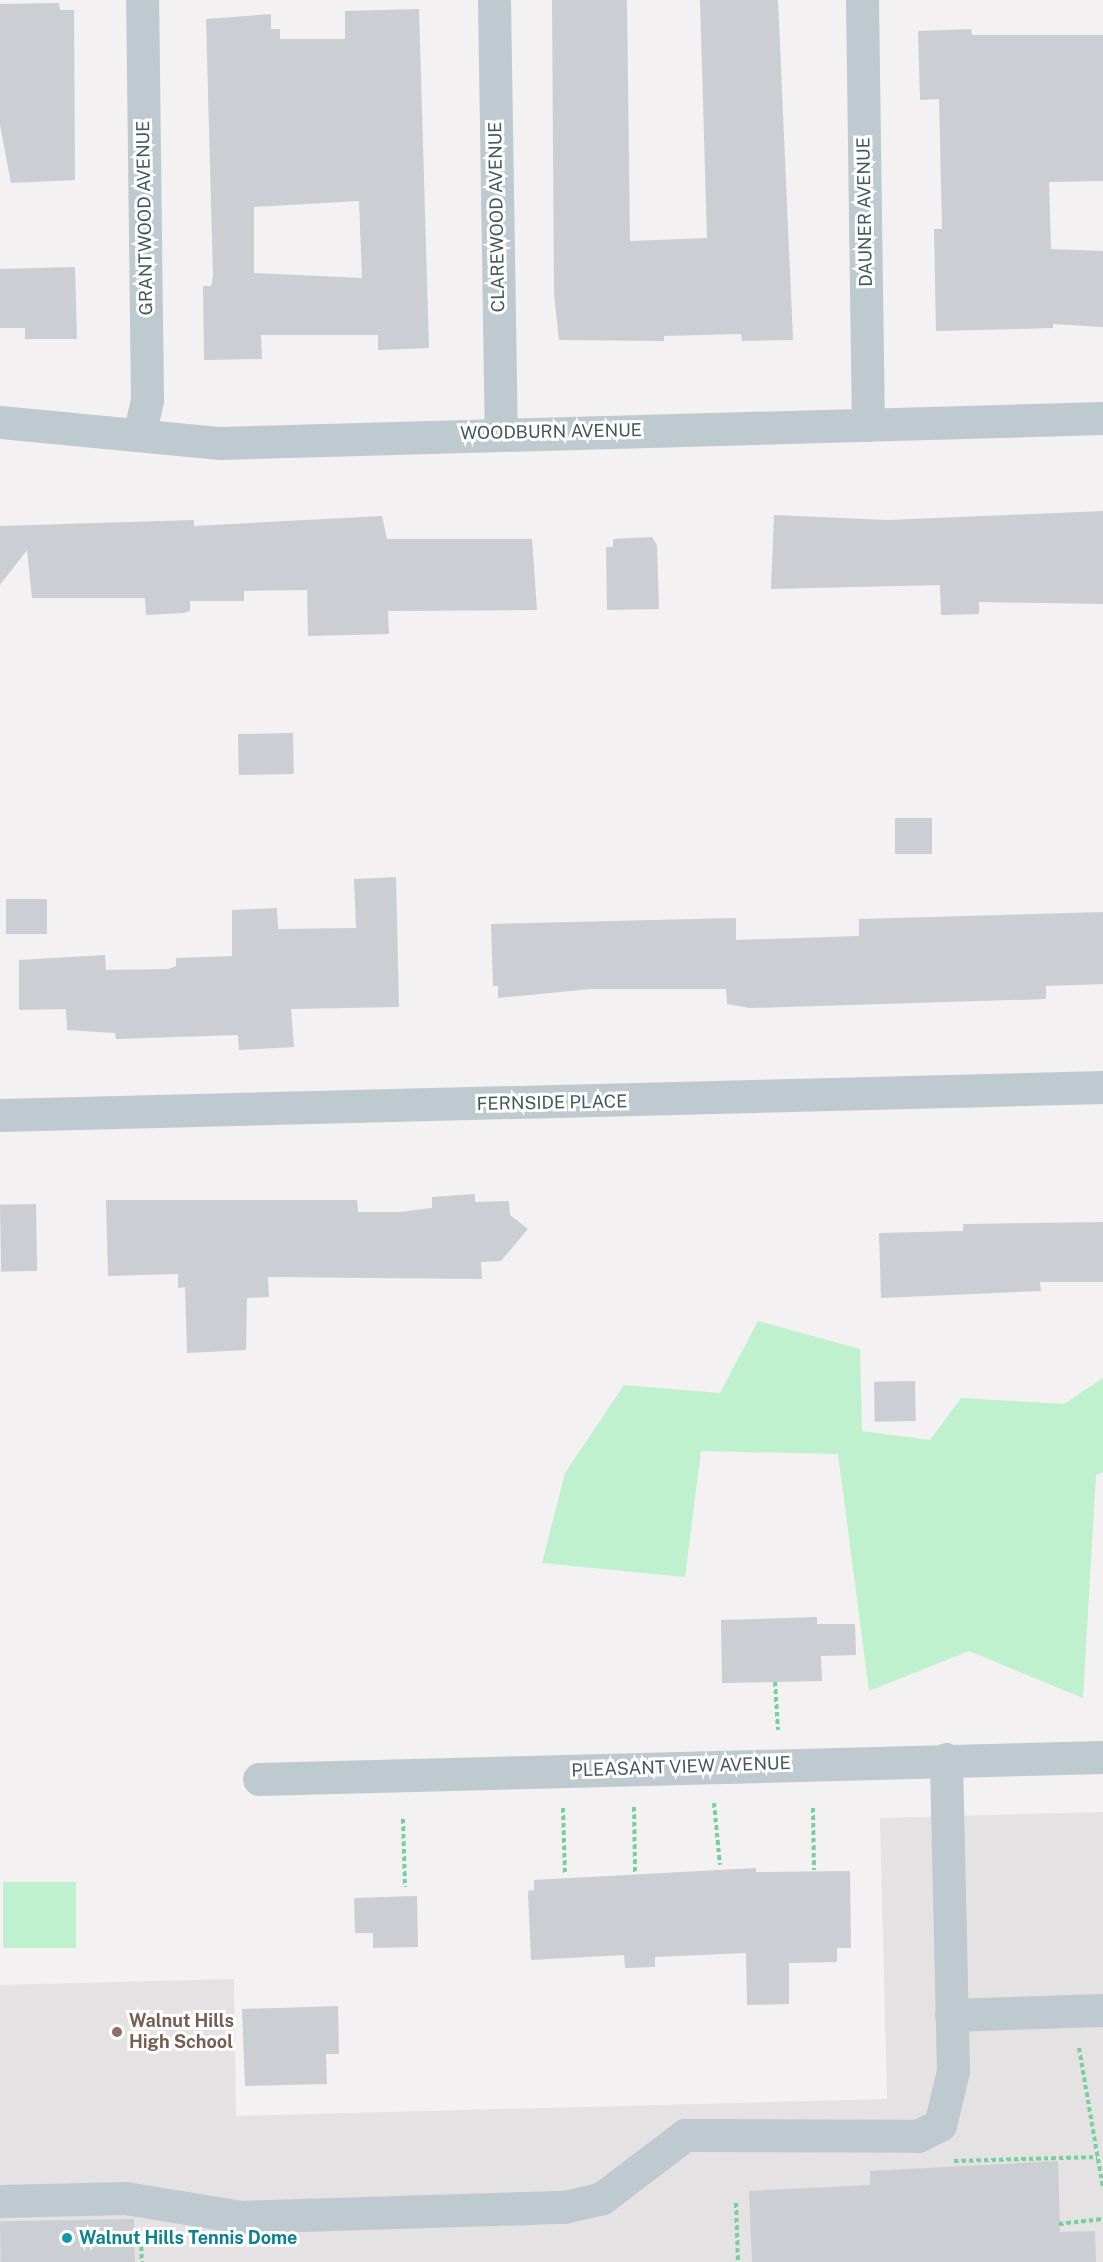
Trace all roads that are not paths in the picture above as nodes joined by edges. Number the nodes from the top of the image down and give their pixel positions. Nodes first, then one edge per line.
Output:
1 (142, 0) edge
2 (494, 0) edge
3 (862, 0) edge
4 (1103, 418) edge
5 (0, 422) edge
6 (868, 424) junction
7 (501, 433) junction
8 (139, 435) junction
9 (1103, 1088) edge
10 (0, 1115) edge
11 (1103, 1757) edge
12 (946, 1759) junction
13 (259, 1779) dead end
14 (1103, 2010) edge
15 (951, 2014) junction
16 (0, 2201) edge

1 - 8 street, GRANTWOOD AVENUE
2 - 7 street, CLAREWOOD AVENUE
3 - 6 street, DAUNER AVENUE
4 - 6 street, WOODBURN AVENUE
5 - 8 street, WOODBURN AVENUE
6 - 7 street, WOODBURN AVENUE
7 - 8 street, WOODBURN AVENUE
9 - 10 street, FERNSIDE PLACE
11 - 12 street, PLEASANT VIEW AVENUE
12 - 13 street, PLEASANT VIEW AVENUE
12 - 15 street
14 - 15 street
15 - 16 street

